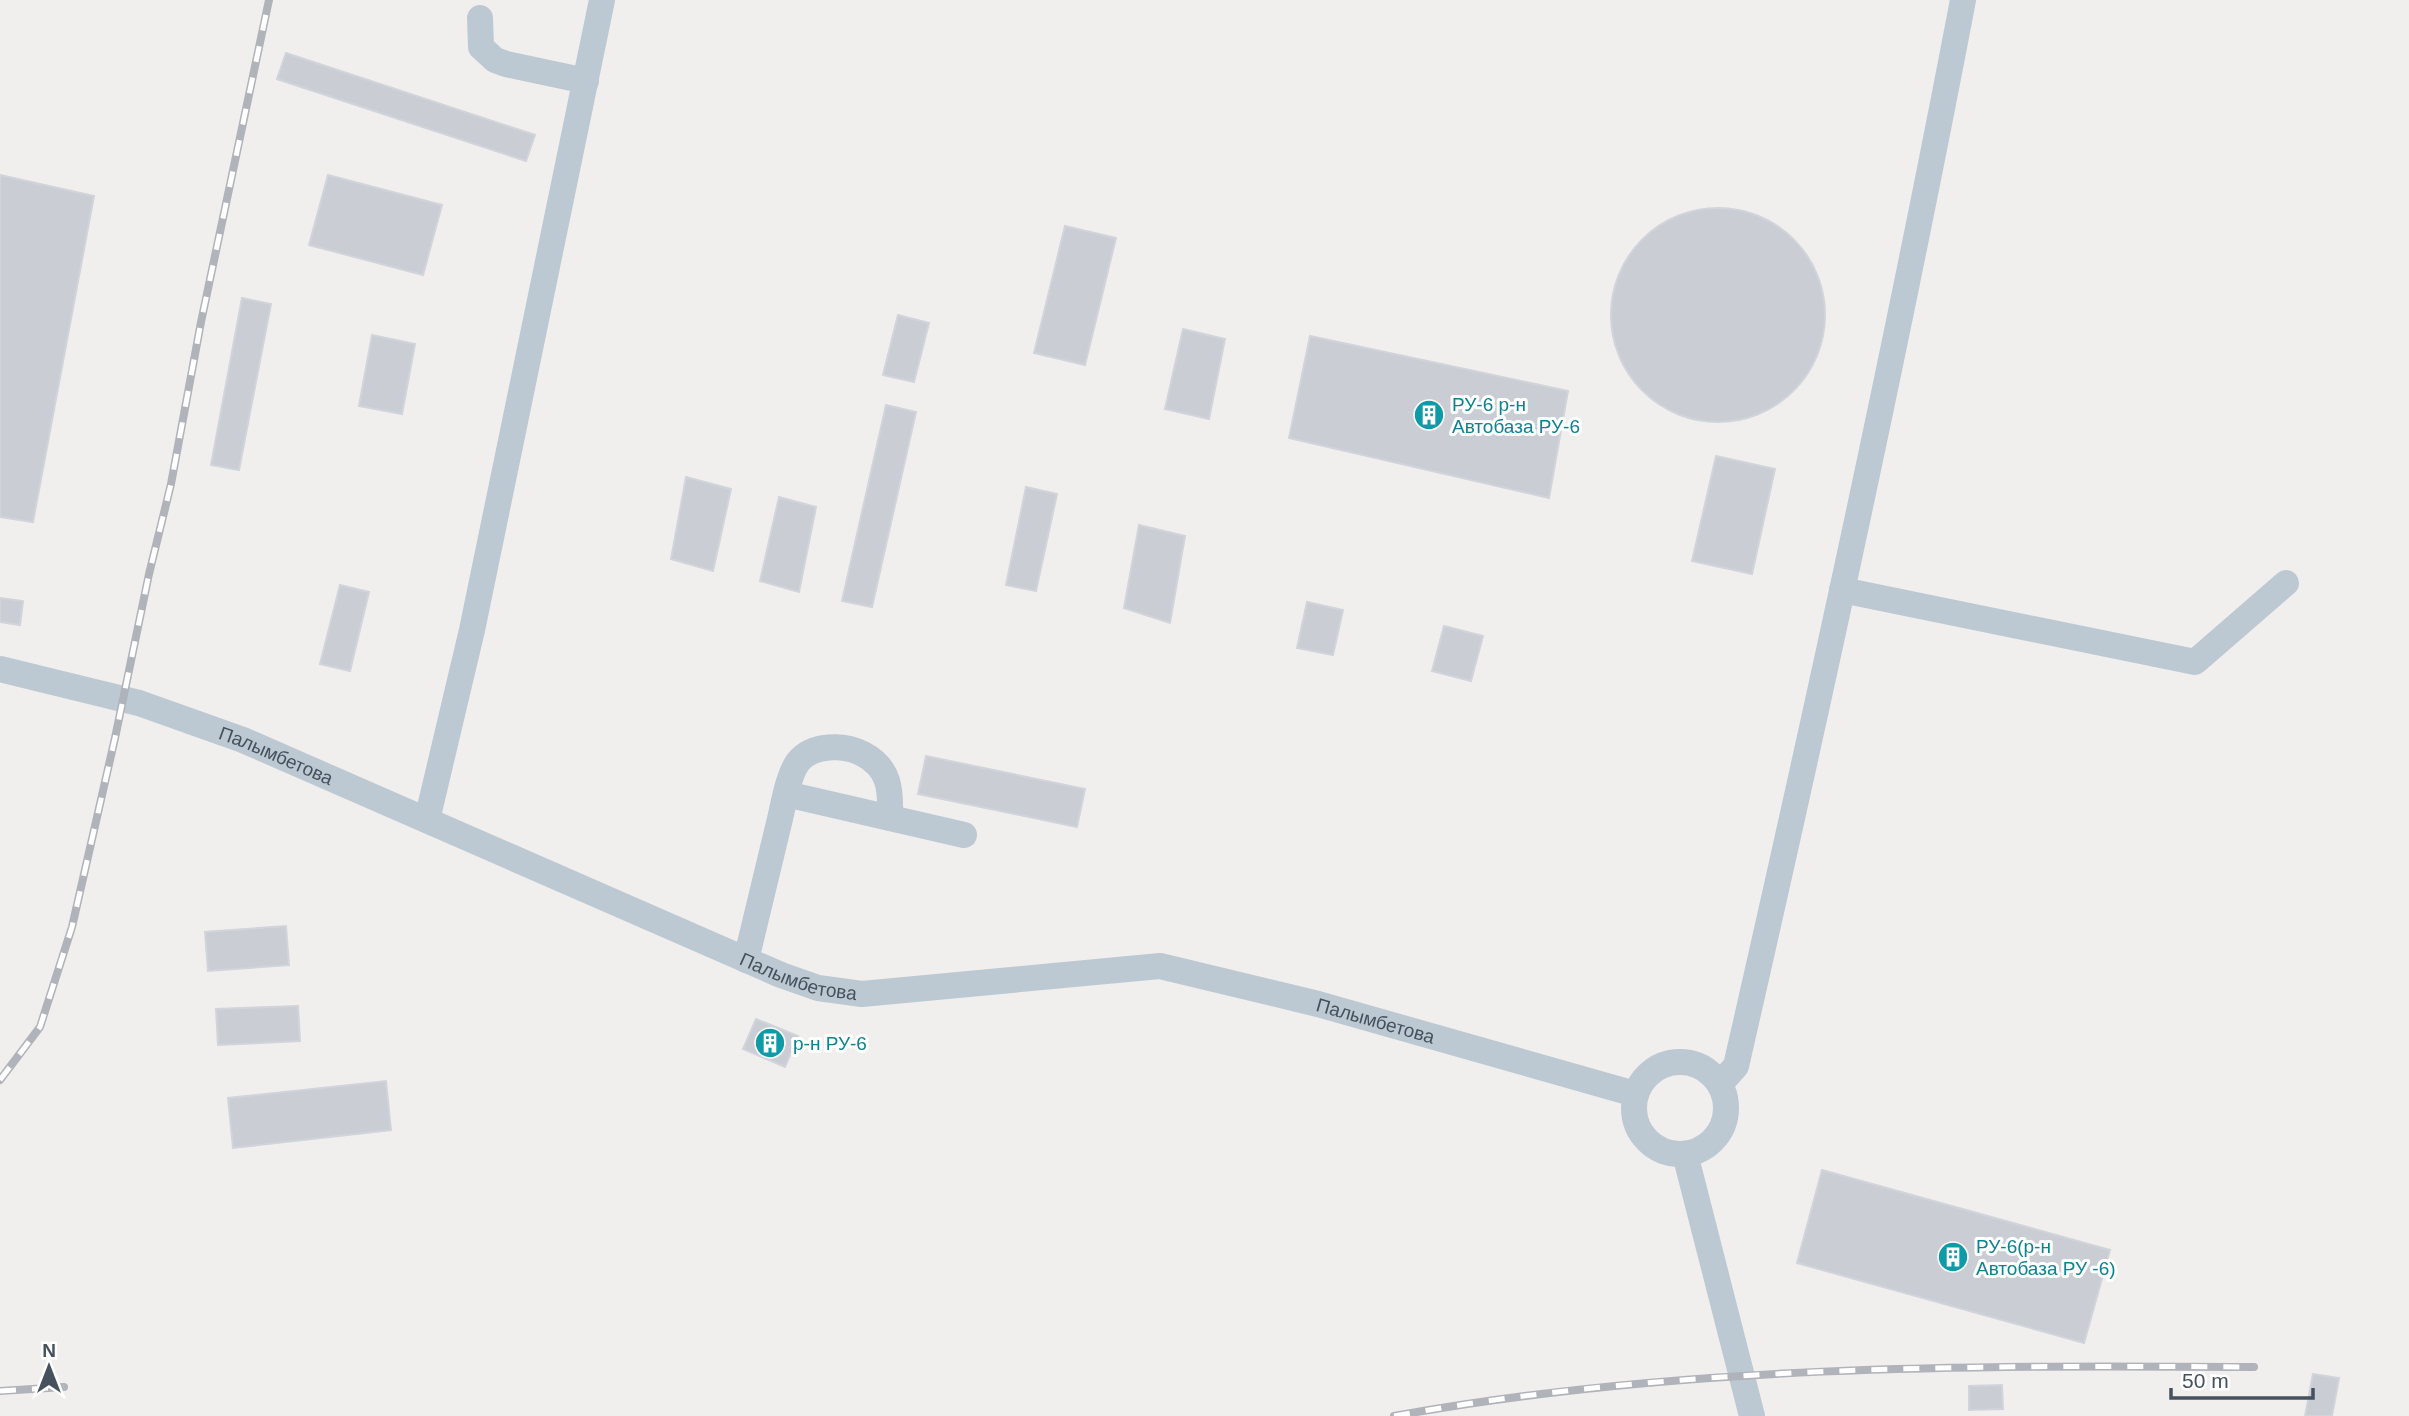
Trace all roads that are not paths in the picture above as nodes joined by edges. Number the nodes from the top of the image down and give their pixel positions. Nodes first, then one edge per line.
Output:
1 (602, 0) edge
2 (1963, 0) edge
3 (480, 18) dead end
4 (586, 81) junction
5 (2286, 583) dead end
6 (1842, 590) junction
7 (0, 669) edge
8 (786, 794) junction
9 (890, 818) junction
10 (427, 820) junction
11 (964, 835) dead end
12 (746, 960) junction
13 (1720, 1084) junction
14 (1635, 1094) junction
15 (1685, 1154) junction
16 (1752, 1416) edge

1 - 4 street
2 - 6 street
3 - 4 street
4 - 10 street
5 - 6 street
6 - 13 street
7 - 10 street, Палымбетова
8 - 9 street
8 - 9 street
8 - 12 street
9 - 11 street
10 - 12 street, Палымбетова
12 - 14 street, Палымбетова
13 - 14 street
13 - 15 street
14 - 15 street
15 - 16 street

